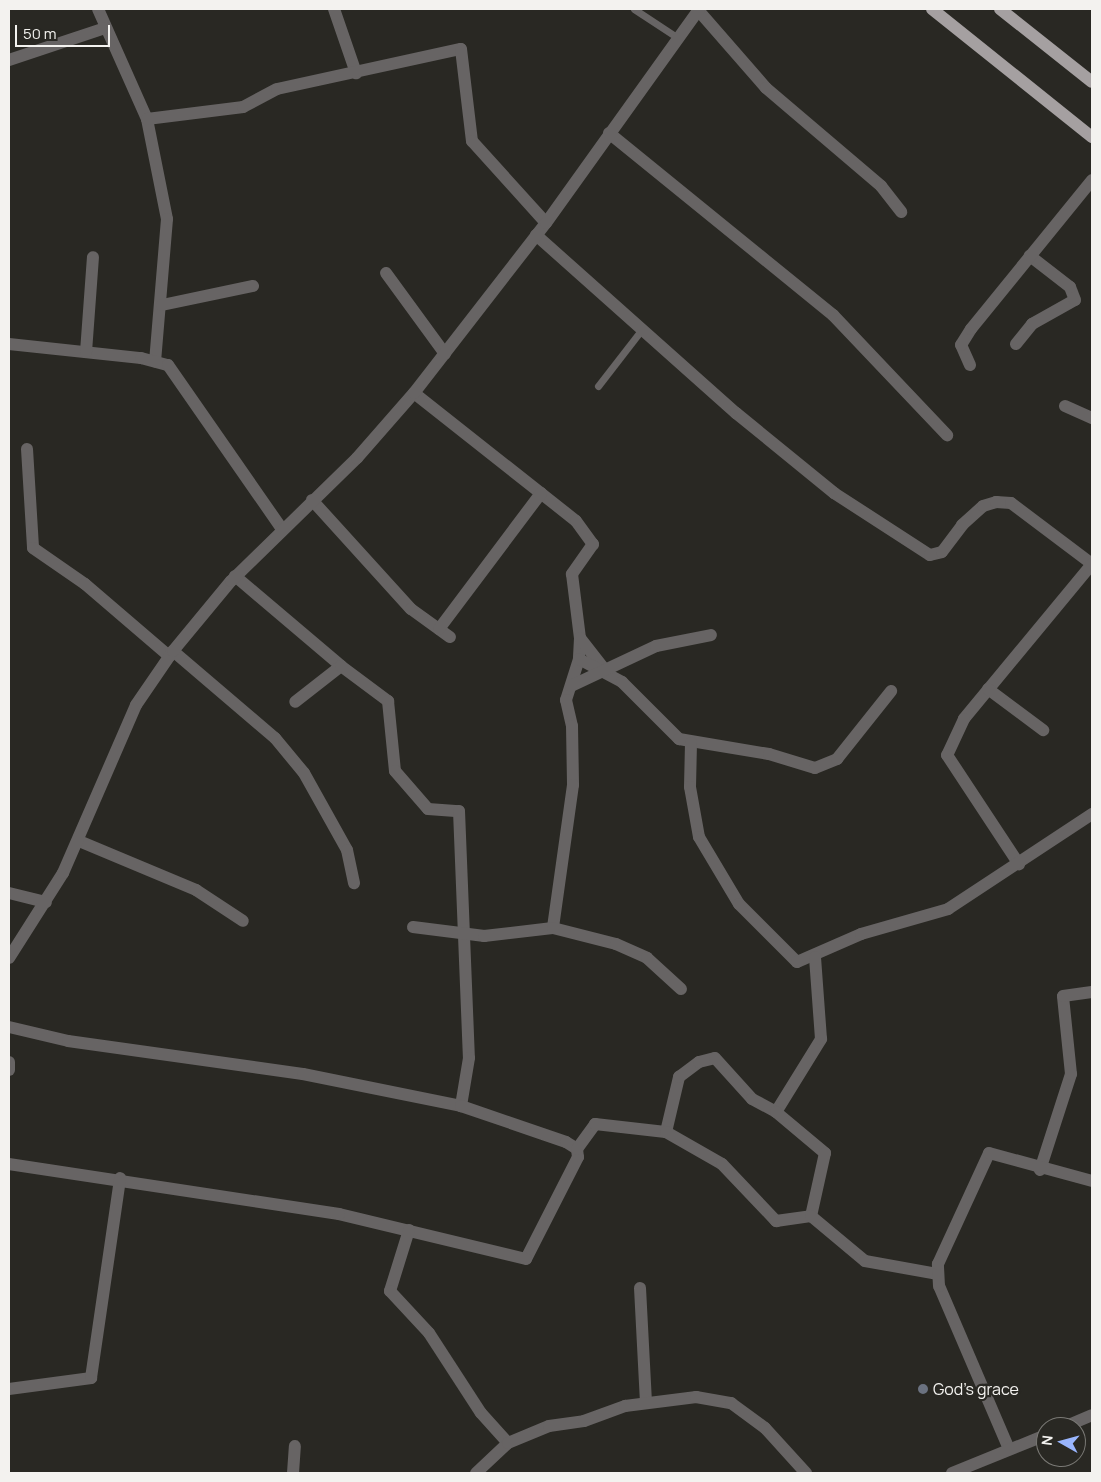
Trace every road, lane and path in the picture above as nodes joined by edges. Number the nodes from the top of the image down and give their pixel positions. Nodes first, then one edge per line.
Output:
1 (98, 9) edge
2 (334, 9) edge
3 (634, 9) edge
4 (932, 9) edge
5 (1000, 9) edge
6 (698, 10) edge
7 (105, 28) junction
8 (678, 38) junction
9 (9, 60) edge
10 (356, 73) junction
11 (1092, 82) edge
12 (147, 119) junction
13 (609, 132) junction
14 (1092, 137) edge
15 (1092, 180) edge
16 (901, 212) dead end
17 (546, 223) junction
18 (536, 235) junction
19 (1030, 256) junction
20 (93, 257) dead end
21 (386, 274) dead end
22 (253, 286) dead end
23 (162, 305) junction
24 (642, 329) junction
25 (9, 344) edge
26 (1016, 344) dead end
27 (86, 352) junction
28 (445, 354) junction
29 (155, 362) junction
30 (970, 365) dead end
31 (598, 386) dead end
32 (414, 393) junction
33 (1066, 406) dead end
34 (1092, 418) edge
35 (947, 435) dead end
36 (27, 449) dead end
37 (540, 493) junction
38 (312, 500) junction
39 (282, 529) junction
40 (235, 576) junction
41 (439, 629) junction
42 (711, 635) dead end
43 (450, 637) dead end
44 (580, 638) junction
45 (171, 654) junction
46 (579, 659) junction
47 (341, 666) junction
48 (604, 669) junction
49 (571, 686) junction
50 (988, 689) junction
51 (891, 691) dead end
52 (295, 702) dead end
53 (1043, 730) dead end
54 (691, 743) junction
55 (1092, 814) edge
56 (79, 841) junction
57 (1019, 864) junction
58 (354, 884) dead end
59 (9, 894) edge
60 (46, 902) junction
61 (243, 922) dead end
62 (413, 927) dead end
63 (554, 928) junction
64 (464, 934) junction
65 (815, 956) junction
66 (9, 958) edge
67 (681, 989) dead end
68 (1092, 992) edge
69 (9, 1027) edge
70 (9, 1062) edge
71 (9, 1070) edge
72 (461, 1106) junction
73 (776, 1112) junction
74 (666, 1132) junction
75 (577, 1149) junction
76 (9, 1164) edge
77 (1040, 1170) junction
78 (120, 1178) junction
79 (1092, 1181) edge
80 (811, 1216) junction
81 (409, 1230) junction
82 (937, 1274) junction
83 (640, 1288) dead end
84 (9, 1389) edge
85 (646, 1402) junction
86 (1036, 1439) edge
87 (508, 1443) junction
88 (295, 1446) dead end
89 (1009, 1449) junction
90 (293, 1473) edge
91 (476, 1473) edge
92 (806, 1473) edge
93 (954, 1473) edge

1 - 7 street
2 - 10 street
3 - 8 lane
4 - 14 main road
5 - 11 main road
6 - 8 street
6 - 16 street
7 - 9 street
7 - 12 street
8 - 13 street
10 - 12 street
10 - 17 street
12 - 23 street
13 - 17 street
13 - 35 street
15 - 19 street
17 - 18 street
18 - 24 street
18 - 28 street
19 - 26 street
19 - 30 street
20 - 27 street
21 - 28 street
22 - 23 street
23 - 29 street
24 - 31 lane
24 - 50 street
25 - 27 street
27 - 29 street
28 - 32 street
29 - 39 street
32 - 37 street
32 - 38 street
33 - 34 street
36 - 45 street
37 - 41 street
37 - 44 street
38 - 39 street
38 - 41 street
39 - 40 street
40 - 45 street
40 - 47 street
41 - 43 street
42 - 48 street
44 - 46 street
44 - 48 street
45 - 56 street
45 - 58 street
46 - 48 street
46 - 49 street
47 - 52 street
47 - 64 street
48 - 49 street
48 - 54 street
49 - 63 street
50 - 53 street
50 - 57 street
51 - 54 street
54 - 65 street
55 - 57 street
56 - 60 street
56 - 61 street
57 - 65 street
59 - 60 street
60 - 66 street
62 - 64 street
63 - 64 street
63 - 67 street
64 - 72 street
65 - 73 street
68 - 77 street
69 - 72 street
70 - 71 street
72 - 75 street
73 - 74 street
73 - 80 street
74 - 75 street
74 - 80 street
75 - 81 street
76 - 78 street
77 - 79 street
77 - 82 street
78 - 81 street
78 - 84 street
80 - 82 street
81 - 87 street
82 - 89 street
83 - 85 street
85 - 87 street
85 - 92 street
86 - 89 street
87 - 91 street
88 - 90 street
89 - 93 street

